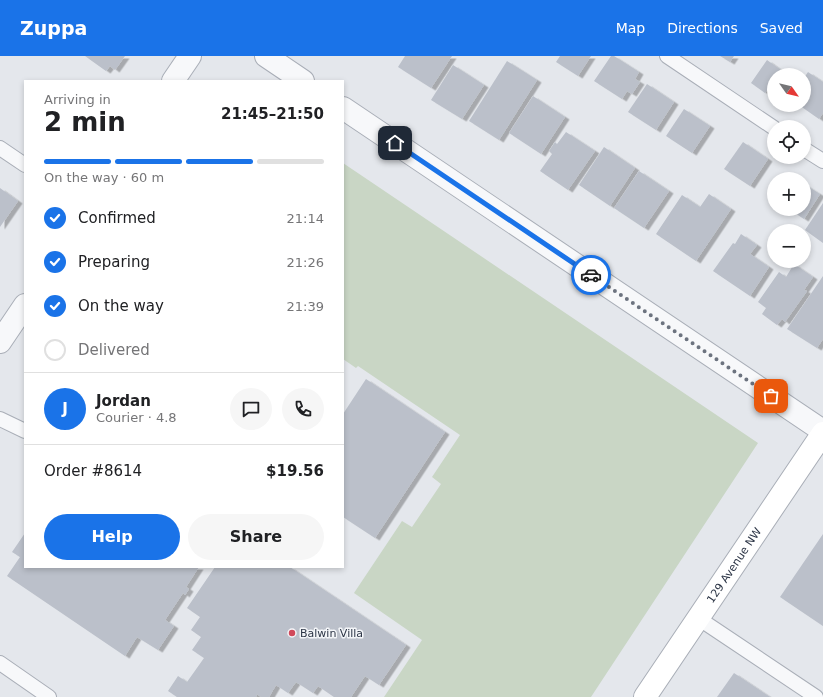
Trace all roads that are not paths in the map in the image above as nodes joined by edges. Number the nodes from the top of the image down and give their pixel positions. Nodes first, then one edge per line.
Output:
1 (190, 56) edge
2 (266, 56) edge
3 (667, 56) edge
4 (174, 80) edge
5 (302, 80) edge
6 (344, 109) edge
7 (767, 123) edge
8 (0, 148) edge
9 (811, 153) edge
10 (823, 161) edge
11 (24, 164) edge
12 (24, 306) edge
13 (0, 342) edge
14 (0, 419) edge
15 (24, 431) edge
16 (823, 432) edge
17 (698, 618) junction
18 (0, 663) edge
19 (49, 697) edge
20 (645, 697) edge
21 (816, 697) edge

1 - 4 street
2 - 5 street
3 - 7 lane
6 - 16 street
8 - 11 lane
9 - 10 lane
12 - 13 street
14 - 15 lane
16 - 17 street, 129 Avenue NW
17 - 20 street, 129 Avenue NW
17 - 21 lane
18 - 19 lane

